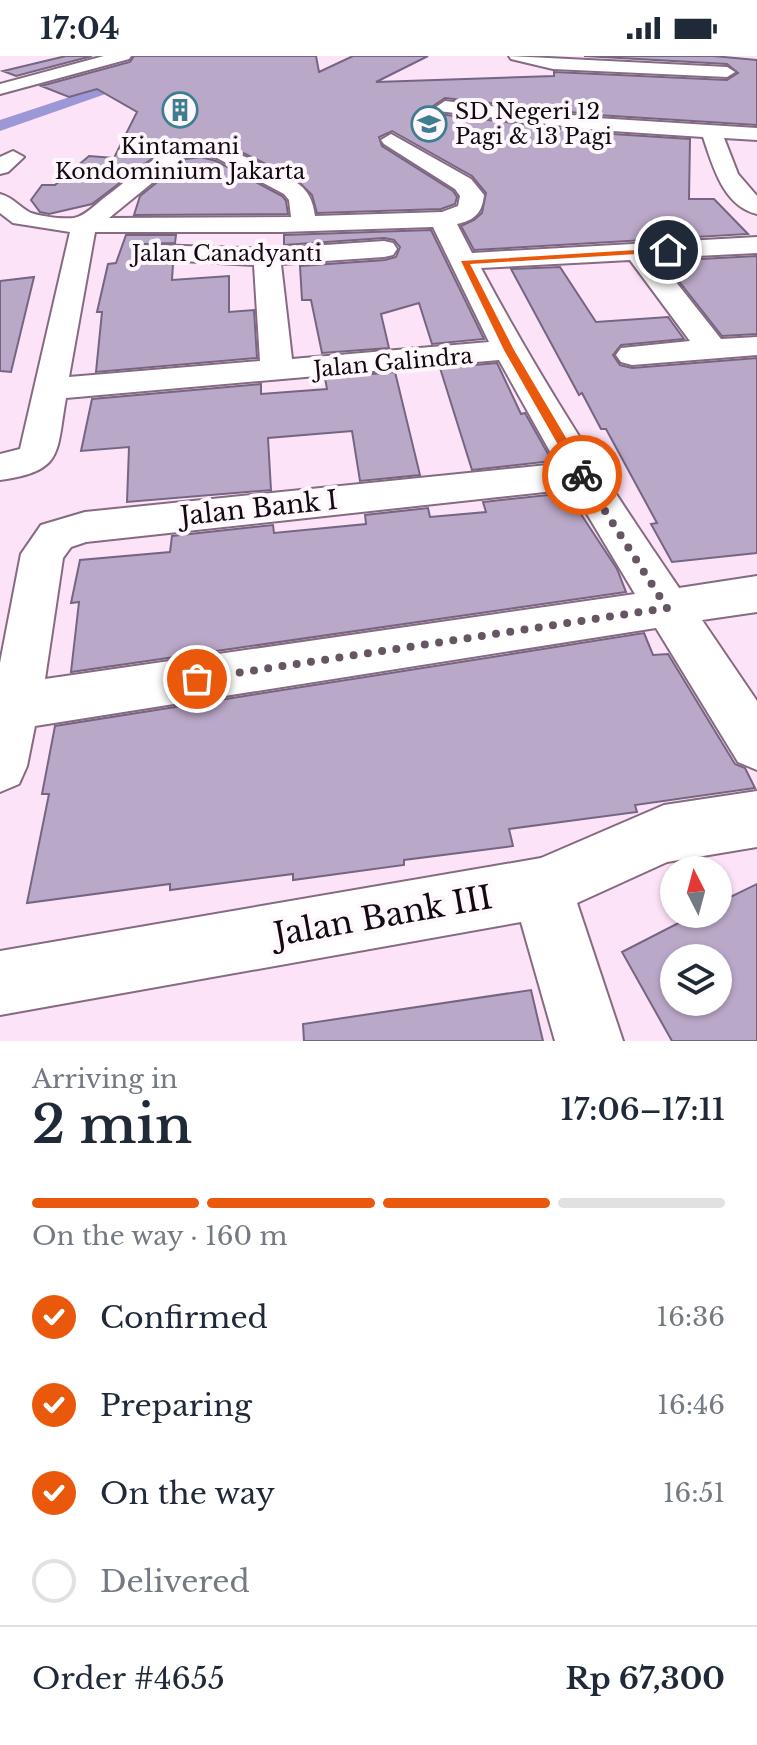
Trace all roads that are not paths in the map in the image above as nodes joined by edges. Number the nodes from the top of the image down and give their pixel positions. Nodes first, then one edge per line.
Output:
1 (517, 56) edge
2 (111, 57) edge
3 (727, 66) edge
4 (0, 77) edge
5 (18, 84) junction
6 (0, 89) edge
7 (445, 107) dead end
8 (743, 109) dead end
9 (712, 132) junction
10 (755, 134) edge
11 (391, 140) dead end
12 (0, 201) edge
13 (757, 207) edge
14 (442, 219) junction
15 (304, 224) junction
16 (168, 226) junction
17 (88, 244) junction
18 (757, 245) edge
19 (133, 253) dead end
20 (161, 254) junction
21 (460, 254) junction
22 (267, 257) junction
23 (644, 259) junction
24 (757, 259) edge
25 (578, 271) dead end
26 (757, 346) edge
27 (712, 349) junction
28 (509, 350) junction
29 (632, 355) dead end
30 (277, 372) junction
31 (51, 389) junction
32 (0, 467) edge
33 (582, 475) junction
34 (757, 594) edge
35 (667, 608) junction
36 (14, 649) edge
37 (15, 706) junction
38 (757, 745) edge
39 (0, 766) edge
40 (757, 819) edge
41 (542, 888) junction
42 (0, 983) edge
43 (589, 1041) edge

1 - 3 street
2 - 5 street
4 - 5 street
5 - 6 street
7 - 9 street
8 - 10 street
9 - 10 street
9 - 13 street
11 - 14 street
12 - 17 street
14 - 15 street, Jalan Canadyanti
14 - 21 street
15 - 16 street, Jalan Canadyanti
15 - 17 street, Jalan Canadyanti
16 - 17 street, Jalan Canadyanti
16 - 20 street
17 - 31 street
18 - 23 street
19 - 20 street, Jalan Canadyanti
20 - 22 street, Jalan Canadyanti
21 - 22 street, Jalan Canadyanti
21 - 23 street, Jalan Canadyanti
21 - 28 street
22 - 30 street, Jalan Galindra
23 - 24 street
23 - 25 street
23 - 27 street
26 - 27 street
27 - 29 street
28 - 30 street, Jalan Galindra
28 - 33 street
30 - 31 street, Jalan Galindra
31 - 32 street
33 - 35 street
33 - 36 street, Jalan Bank I
34 - 35 street
35 - 37 street
35 - 38 street
36 - 37 street, Jalan Bank I
37 - 39 street, Jalan Bank I
40 - 41 street, Jalan Bank III
41 - 42 street, Jalan Bank III
41 - 43 street

